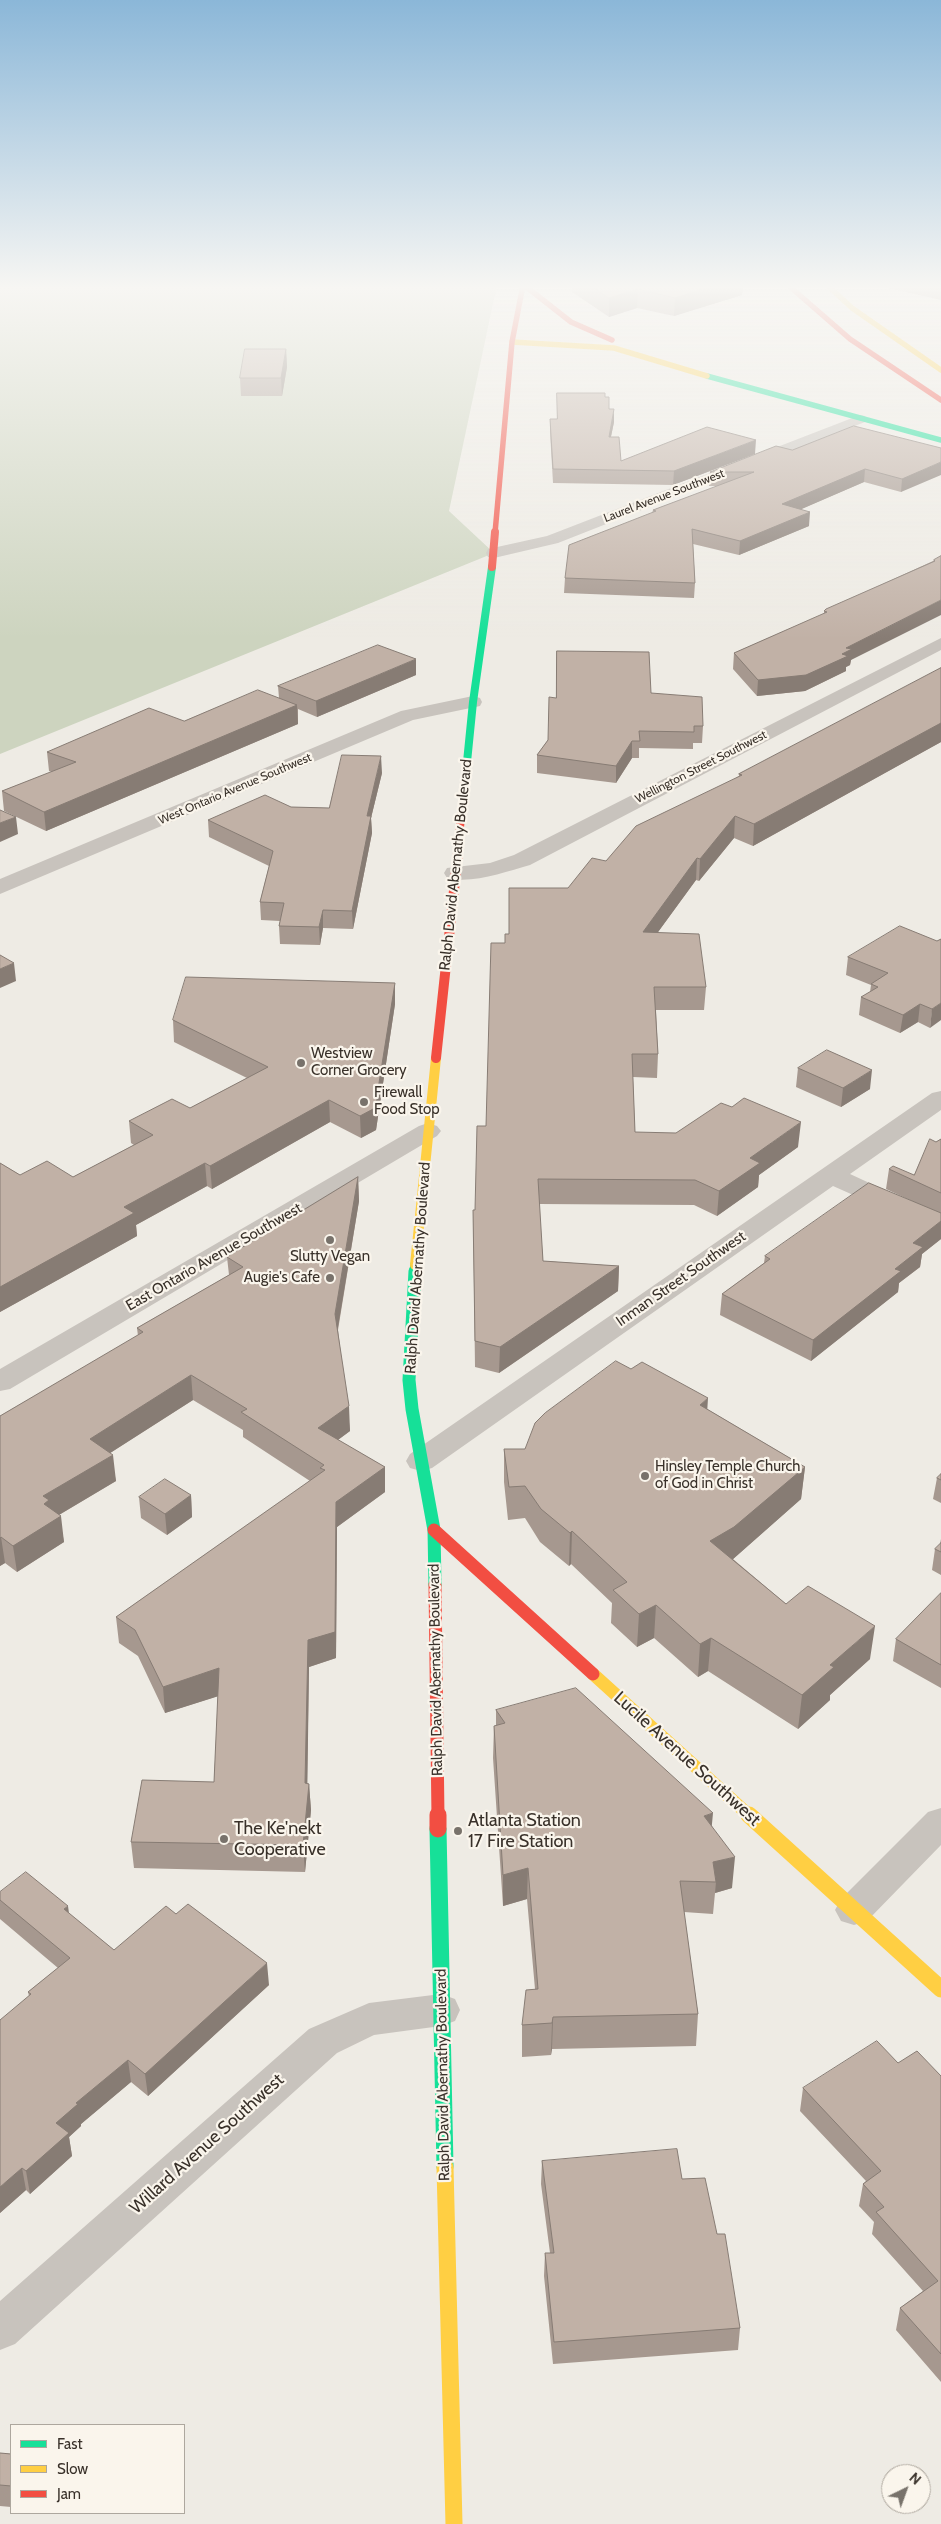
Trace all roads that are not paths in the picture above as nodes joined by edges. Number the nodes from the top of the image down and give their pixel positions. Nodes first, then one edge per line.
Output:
1 (507, 403) edge
2 (799, 403) edge
3 (860, 419) junction
4 (941, 440) edge
5 (494, 553) junction
6 (941, 643) edge
7 (473, 702) junction
8 (456, 873) junction
9 (0, 887) edge
10 (941, 1098) edge
11 (428, 1131) junction
12 (830, 1175) junction
13 (941, 1226) edge
14 (0, 1382) edge
15 (421, 1461) junction
16 (434, 1530) junction
17 (941, 1822) edge
18 (854, 1910) junction
19 (941, 1989) edge
20 (441, 2010) junction
21 (0, 2329) edge
22 (454, 2524) edge

1 - 5 main road, Ralph David Abernathy Boulevard
2 - 3 main road
3 - 4 main road
3 - 5 street, Laurel Avenue Southwest
5 - 7 main road, Ralph David Abernathy Boulevard
6 - 8 street, Wellington Street Southwest
7 - 8 main road, Ralph David Abernathy Boulevard
7 - 9 street, West Ontario Avenue Southwest
8 - 11 main road, Ralph David Abernathy Boulevard
10 - 12 street, Inman Street Southwest
11 - 14 street, East Ontario Avenue Southwest
11 - 15 main road, Ralph David Abernathy Boulevard
12 - 13 street
12 - 15 street, Inman Street Southwest
15 - 16 main road, Ralph David Abernathy Boulevard
16 - 18 main road, Lucile Avenue Southwest
16 - 20 main road, Ralph David Abernathy Boulevard
17 - 18 street
18 - 19 main road, Lucile Avenue Southwest
20 - 21 street, Willard Avenue Southwest
20 - 22 main road, Ralph David Abernathy Boulevard

